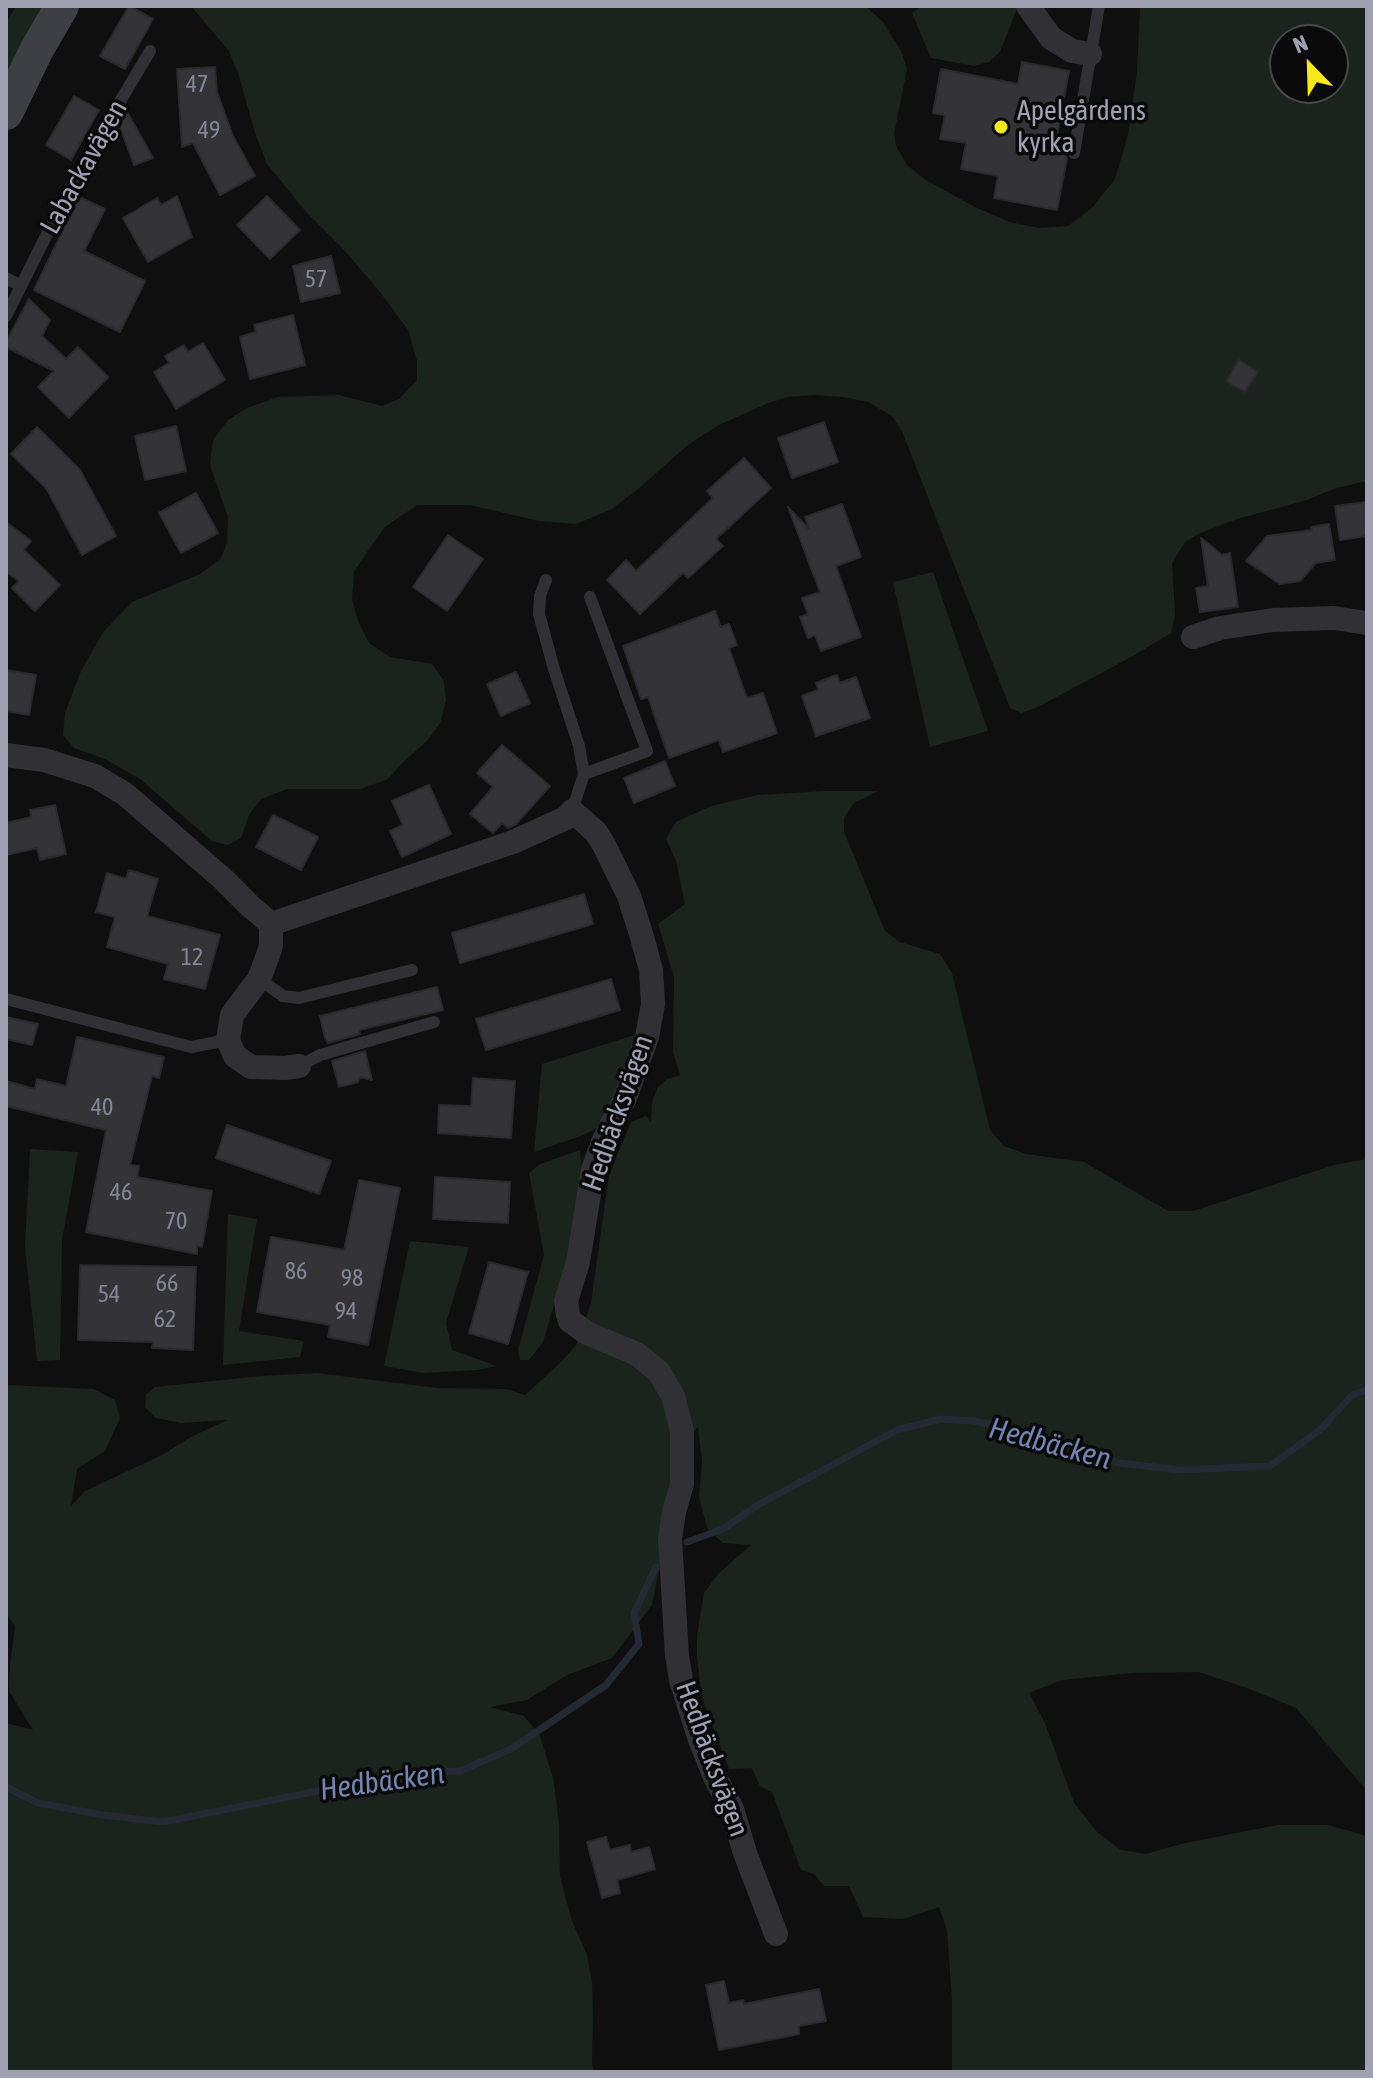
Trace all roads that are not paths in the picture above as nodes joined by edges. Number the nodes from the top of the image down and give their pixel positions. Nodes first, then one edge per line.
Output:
1 (62, 6) edge
2 (1028, 6) edge
3 (1099, 6) edge
4 (150, 51) dead end
5 (1090, 54) junction
6 (6, 113) edge
7 (1074, 153) dead end
8 (6, 278) edge
9 (21, 286) junction
10 (6, 316) edge
11 (546, 580) dead end
12 (590, 597) dead end
13 (1367, 623) edge
14 (1193, 637) dead end
15 (6, 755) edge
16 (584, 774) junction
17 (572, 811) junction
18 (271, 924) junction
19 (412, 970) dead end
20 (259, 979) junction
21 (6, 999) edge
22 (434, 1022) dead end
23 (228, 1040) junction
24 (299, 1066) joint
25 (776, 1934) dead end

1 - 6 street
2 - 5 street
3 - 5 lane
4 - 9 lane, Labackavägen
5 - 7 lane
8 - 9 lane
9 - 10 lane, Labackavägen
11 - 16 lane
12 - 16 lane
13 - 14 street
15 - 18 street
16 - 17 lane
17 - 18 street
17 - 25 street, Hedbäcksvägen
18 - 20 street
19 - 20 lane
20 - 23 street
21 - 23 lane
22 - 24 lane
23 - 24 street

